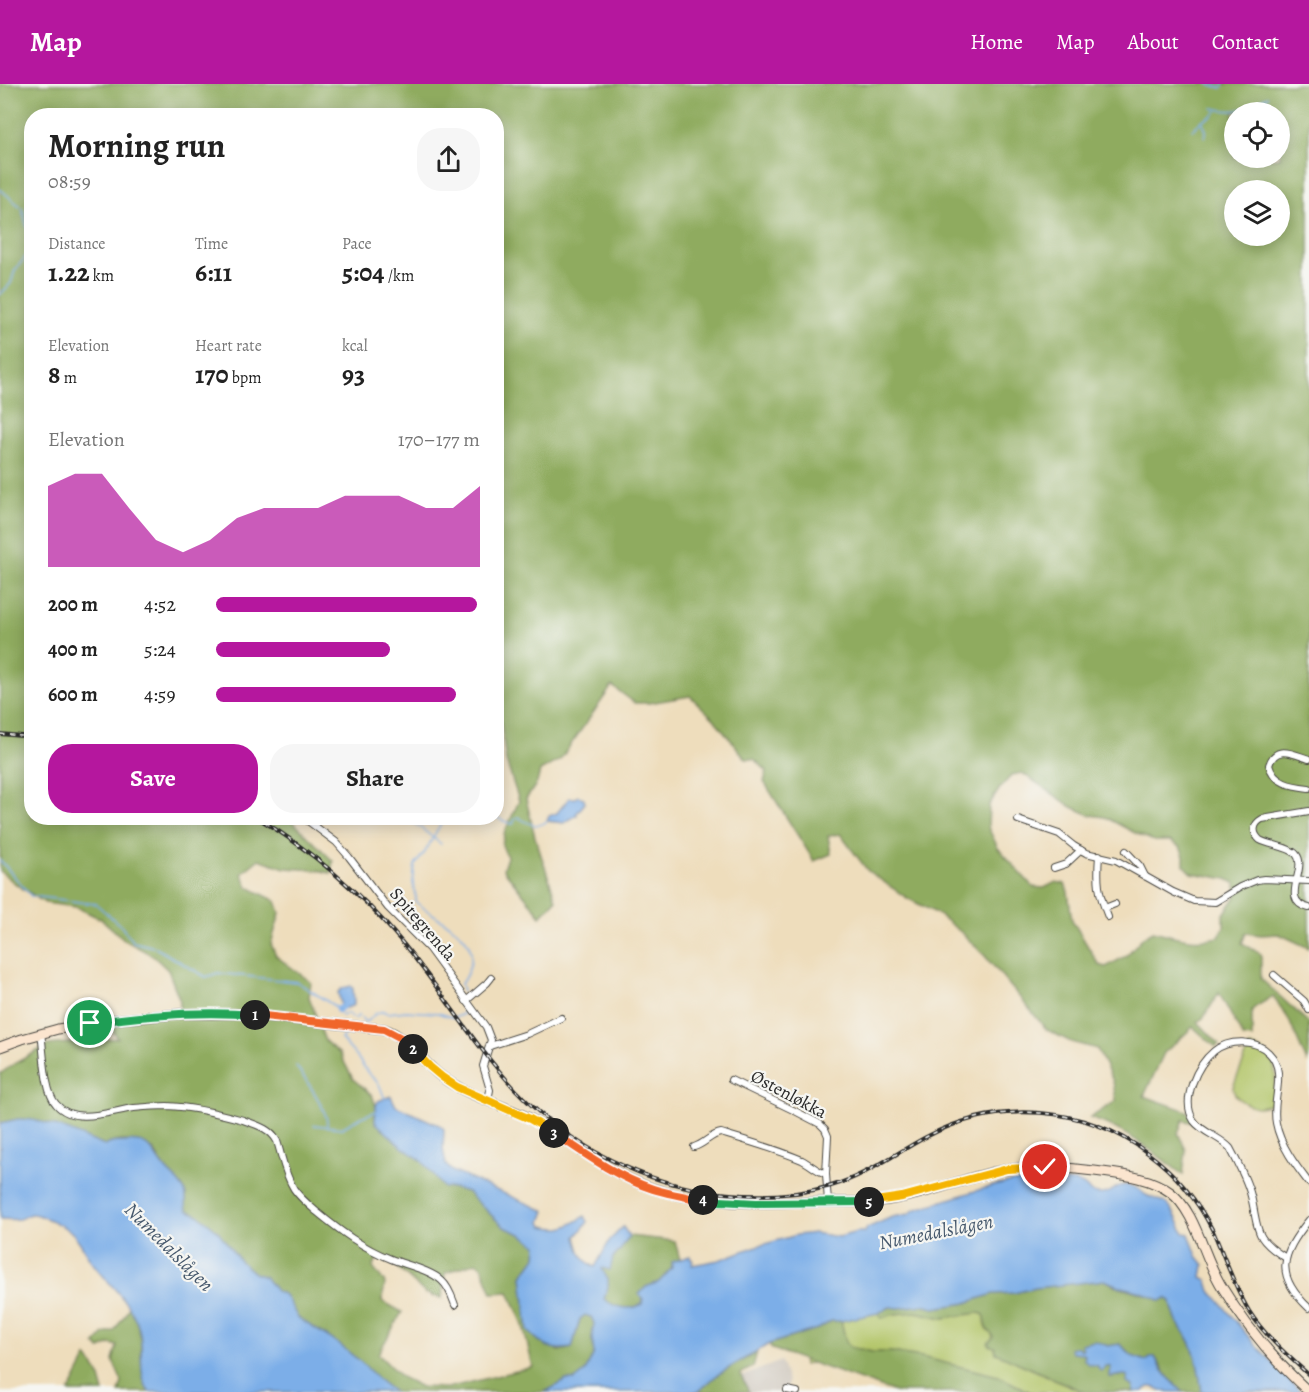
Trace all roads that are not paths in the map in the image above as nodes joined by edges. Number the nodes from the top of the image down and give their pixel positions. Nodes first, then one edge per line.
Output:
1 (1309, 759) edge
2 (1309, 788) edge
3 (1309, 811) edge
4 (1018, 820) dead end
5 (313, 825) edge
6 (1081, 850) junction
7 (1126, 851) dead end
8 (1099, 855) junction
9 (1054, 868) dead end
10 (1145, 877) junction
11 (1296, 881) junction
12 (1309, 881) edge
13 (1115, 904) dead end
14 (1105, 908) junction
15 (1309, 908) edge
16 (1108, 917) dead end
17 (1274, 975) dead end
18 (491, 978) dead end
19 (466, 1001) junction
20 (1309, 1010) edge
21 (561, 1018) dead end
22 (41, 1033) junction
23 (490, 1046) junction
24 (0, 1047) edge
25 (731, 1080) dead end
26 (488, 1100) junction
27 (694, 1147) dead end
28 (826, 1174) junction
29 (1309, 1183) edge
30 (828, 1202) junction
31 (1309, 1220) edge
32 (1286, 1258) junction
33 (455, 1305) dead end
34 (1309, 1308) edge
35 (787, 1390) dead end
36 (797, 1392) edge
37 (1309, 1392) edge

1 - 2 street
3 - 11 street
4 - 6 street
5 - 19 street, Spitegrenda
6 - 8 street
6 - 9 street
7 - 10 street
8 - 10 street
8 - 14 street
10 - 11 street
11 - 12 street
11 - 15 street
13 - 14 street
14 - 16 street
17 - 20 street
18 - 19 street
19 - 23 street, Spitegrenda
21 - 23 street
22 - 24 main road
22 - 26 main road
22 - 33 street
23 - 26 street
25 - 28 street, Østenløkka
26 - 30 main road
27 - 28 street
28 - 30 street, Østenløkka
29 - 32 street
30 - 37 main road
31 - 32 street
32 - 34 street
35 - 36 street

